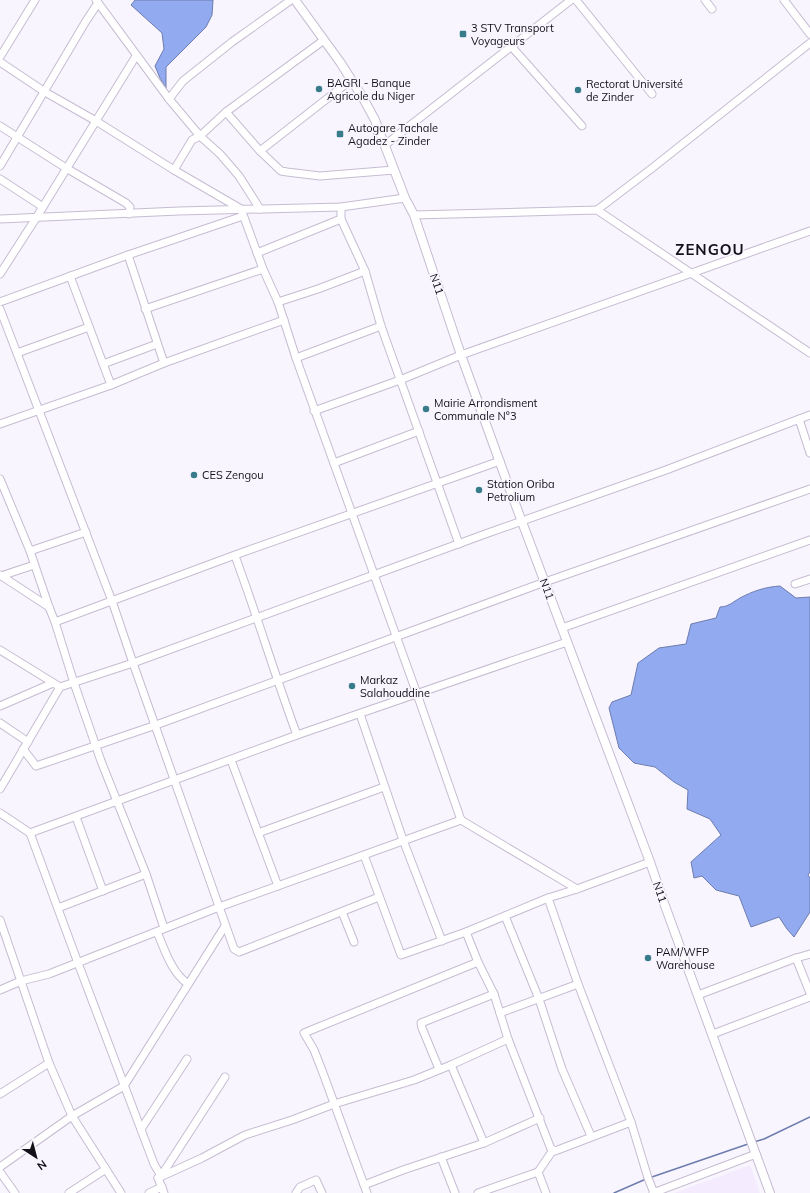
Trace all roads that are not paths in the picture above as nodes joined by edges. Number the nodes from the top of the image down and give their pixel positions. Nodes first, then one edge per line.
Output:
1 (34, 0) edge
2 (290, 0) edge
3 (295, 0) edge
4 (571, 0) edge
5 (576, 0) edge
6 (705, 0) edge
7 (784, 0) edge
8 (97, 1) edge
9 (712, 9) dead end
10 (810, 34) edge
11 (324, 40) junction
12 (810, 43) edge
13 (511, 46) junction
14 (136, 56) junction
15 (0, 57) edge
16 (0, 62) edge
17 (351, 80) junction
18 (45, 92) junction
19 (652, 94) dead end
20 (169, 99) junction
21 (226, 112) junction
22 (96, 120) junction
23 (0, 126) edge
24 (582, 126) dead end
25 (200, 136) junction
26 (18, 138) junction
27 (385, 145) junction
28 (260, 151) junction
29 (0, 166) edge
30 (66, 168) junction
31 (174, 170) junction
32 (394, 170) junction
33 (0, 179) edge
34 (405, 198) junction
35 (341, 206) junction
36 (43, 207) junction
37 (260, 209) junction
38 (597, 210) junction
39 (242, 212) junction
40 (129, 214) junction
41 (414, 215) junction
42 (36, 218) junction
43 (0, 219) edge
44 (341, 219) junction
45 (809, 232) edge
46 (257, 253) junction
47 (128, 255) junction
48 (263, 269) junction
49 (365, 271) junction
50 (692, 273) junction
51 (0, 274) edge
52 (70, 276) junction
53 (0, 302) edge
54 (278, 302) junction
55 (0, 309) edge
56 (146, 309) junction
57 (284, 320) junction
58 (381, 326) junction
59 (89, 327) junction
60 (157, 344) junction
61 (17, 353) junction
62 (810, 353) edge
63 (461, 355) junction
64 (296, 358) junction
65 (164, 363) junction
66 (102, 364) junction
67 (400, 380) junction
68 (111, 385) junction
69 (38, 410) junction
70 (314, 411) junction
71 (810, 415) edge
72 (799, 419) junction
73 (0, 424) edge
74 (419, 431) junction
75 (810, 453) edge
76 (500, 462) junction
77 (334, 463) junction
78 (0, 479) edge
79 (438, 484) junction
80 (810, 489) edge
81 (352, 514) junction
82 (522, 522) junction
83 (86, 532) junction
84 (810, 540) edge
85 (459, 544) junction
86 (30, 551) junction
87 (235, 556) junction
88 (34, 565) junction
89 (1, 575) edge
90 (374, 575) junction
91 (810, 579) edge
92 (545, 582) junction
93 (795, 584) dead end
94 (112, 600) junction
95 (49, 607) junction
96 (257, 617) junction
97 (56, 622) junction
98 (562, 628) junction
99 (396, 638) junction
100 (567, 642) junction
101 (0, 650) edge
102 (133, 663) junction
103 (277, 681) junction
104 (53, 683) junction
105 (74, 683) junction
106 (60, 687) junction
107 (417, 694) junction
108 (0, 706) edge
109 (360, 714) junction
110 (0, 723) edge
111 (156, 725) junction
112 (297, 735) junction
113 (28, 742) junction
114 (96, 745) junction
115 (23, 749) junction
116 (231, 760) junction
117 (175, 781) junction
118 (384, 787) junction
119 (0, 788) edge
120 (117, 802) junction
121 (0, 813) edge
122 (76, 817) junction
123 (461, 820) junction
124 (30, 833) junction
125 (258, 833) junction
126 (403, 840) junction
127 (364, 855) junction
128 (650, 862) junction
129 (146, 874) junction
130 (278, 886) junction
131 (577, 889) junction
132 (103, 891) junction
133 (379, 897) junction
134 (548, 898) junction
135 (219, 907) junction
136 (58, 908) junction
137 (342, 912) junction
138 (505, 916) junction
139 (0, 920) edge
140 (225, 926) junction
141 (164, 928) junction
142 (157, 932) junction
143 (466, 932) junction
144 (442, 941) junction
145 (354, 942) dead end
146 (810, 954) edge
147 (796, 958) junction
148 (478, 962) junction
149 (78, 963) junction
150 (21, 981) junction
151 (188, 984) junction
152 (578, 984) junction
153 (0, 990) edge
154 (810, 993) edge
155 (494, 994) junction
156 (698, 995) junction
157 (810, 997) edge
158 (539, 999) junction
159 (500, 1013) junction
160 (713, 1034) junction
161 (508, 1039) junction
162 (187, 1059) dead end
163 (49, 1063) junction
164 (451, 1065) junction
165 (440, 1069) junction
166 (225, 1077) dead end
167 (124, 1086) junction
168 (0, 1094) edge
169 (334, 1104) junction
170 (72, 1116) junction
171 (540, 1118) junction
172 (631, 1122) junction
173 (141, 1129) junction
174 (591, 1136) junction
175 (484, 1143) junction
176 (553, 1150) junction
177 (755, 1151) junction
178 (441, 1157) junction
179 (0, 1167) edge
180 (106, 1169) junction
181 (0, 1172) edge
182 (538, 1172) junction
183 (160, 1177) junction
184 (364, 1185) junction
185 (162, 1190) edge
186 (15, 1193) edge
187 (69, 1193) edge
188 (120, 1193) edge
189 (149, 1193) edge
190 (296, 1193) edge
191 (322, 1193) edge
192 (367, 1193) edge
193 (454, 1193) edge
194 (478, 1193) edge
195 (546, 1193) edge
196 (654, 1193) edge
197 (770, 1193) edge

1 - 15 street
2 - 20 street
3 - 11 main road, N11
4 - 13 street
5 - 19 street
6 - 9 street
7 - 10 street
8 - 14 street
8 - 18 street
11 - 17 main road, N11
11 - 21 street
12 - 38 street
13 - 24 street
13 - 27 street
14 - 20 street
14 - 22 street
16 - 18 street
17 - 27 main road, N11
17 - 28 street
18 - 22 street
18 - 26 street
20 - 25 street
21 - 25 street
21 - 28 street
22 - 30 street
22 - 31 street
23 - 26 street
25 - 31 street
25 - 37 street
26 - 29 street
26 - 30 street
27 - 32 main road, N11
28 - 32 street
30 - 36 street
30 - 40 street
31 - 39 street
32 - 34 main road, N11
33 - 36 street
34 - 35 street
34 - 41 main road, N11
35 - 37 street
35 - 44 street
36 - 42 street
37 - 39 street
38 - 41 street
38 - 50 street
39 - 40 street
39 - 46 street
39 - 47 street
40 - 42 street
41 - 63 main road, N11
42 - 43 street
42 - 51 street
44 - 46 street
44 - 49 street
45 - 50 street
46 - 48 street
47 - 52 street
47 - 56 street
48 - 54 street
48 - 56 street
49 - 54 street
49 - 58 street
50 - 62 street
50 - 63 street
52 - 53 street
52 - 59 street
54 - 57 street
55 - 61 street
56 - 60 street
57 - 64 street
57 - 65 street
58 - 64 street
58 - 67 street
59 - 61 street
59 - 66 street
60 - 65 street
60 - 66 street
61 - 69 street
63 - 67 street
63 - 76 main road, N11
64 - 70 street
65 - 68 street
66 - 68 street
67 - 70 street
67 - 74 street
68 - 69 street
69 - 73 street
69 - 83 street
70 - 77 street
71 - 72 street
72 - 75 street
72 - 82 street
74 - 77 street
74 - 79 street
76 - 79 street
76 - 82 main road, N11
77 - 81 street
78 - 86 street
79 - 81 street
79 - 85 street
80 - 92 street
81 - 87 street
81 - 90 street
82 - 85 street
82 - 92 main road, N11
83 - 86 street
83 - 94 street
84 - 98 street
85 - 90 street
86 - 88 street
87 - 94 street
87 - 96 street
88 - 89 street
88 - 95 street
89 - 95 street
90 - 96 street
90 - 99 street
91 - 93 street
92 - 98 main road, N11
92 - 99 street
94 - 97 street
94 - 102 street
95 - 97 street
96 - 102 street
96 - 103 street
97 - 105 street
98 - 100 main road, N11
99 - 103 street
99 - 107 street
100 - 107 street
100 - 128 main road, N11
101 - 104 street
102 - 105 street
102 - 111 street
103 - 111 street
103 - 112 street
104 - 106 street
104 - 108 street
105 - 106 street
105 - 114 street
106 - 113 street
107 - 109 street
107 - 123 street
109 - 112 street
109 - 118 street
110 - 113 street
111 - 114 street
111 - 117 street
112 - 116 street
113 - 115 street
114 - 115 street
114 - 120 street
115 - 119 street
116 - 117 street
116 - 125 street
117 - 120 street
117 - 135 street
118 - 125 street
118 - 126 street
120 - 122 street
120 - 129 street
121 - 124 street
122 - 124 street
122 - 132 street
123 - 126 street
123 - 131 street
124 - 136 street
125 - 130 street
126 - 127 street
126 - 144 street
127 - 130 street
127 - 133 street
128 - 131 street
128 - 156 main road, N11
129 - 132 street
129 - 141 street
130 - 135 street
131 - 134 street
132 - 136 street
133 - 137 street
133 - 144 street
134 - 138 street
134 - 152 street
135 - 140 street
135 - 141 street
136 - 149 street
137 - 140 street
137 - 145 street
138 - 143 street
138 - 158 street
139 - 150 street
140 - 151 street
141 - 142 street
142 - 149 street
142 - 151 street
143 - 144 street
143 - 148 street
146 - 147 street
147 - 154 street
147 - 156 street
148 - 155 street
148 - 169 street
149 - 150 street
149 - 167 street
150 - 153 street
150 - 163 street
151 - 167 street
152 - 158 street
152 - 172 street
155 - 159 street
155 - 165 street
156 - 160 main road, N11
157 - 160 street
158 - 159 street
158 - 174 street
159 - 161 street
160 - 177 main road, N11
161 - 164 street
161 - 171 street
162 - 173 street
163 - 168 street
163 - 170 street
164 - 165 street
164 - 175 street
165 - 169 street
166 - 183 street
167 - 170 street
167 - 173 street
169 - 183 street
169 - 184 street
170 - 179 street
170 - 180 street
171 - 175 street
171 - 176 street
172 - 174 street
172 - 196 street
173 - 183 street
174 - 176 street
175 - 178 street
176 - 182 street
177 - 196 street
177 - 197 main road, N11
178 - 184 street
178 - 193 street
180 - 187 street
180 - 188 street
181 - 186 street
182 - 194 street
182 - 195 street
183 - 185 street
184 - 192 street
185 - 189 street
190 - 191 street

